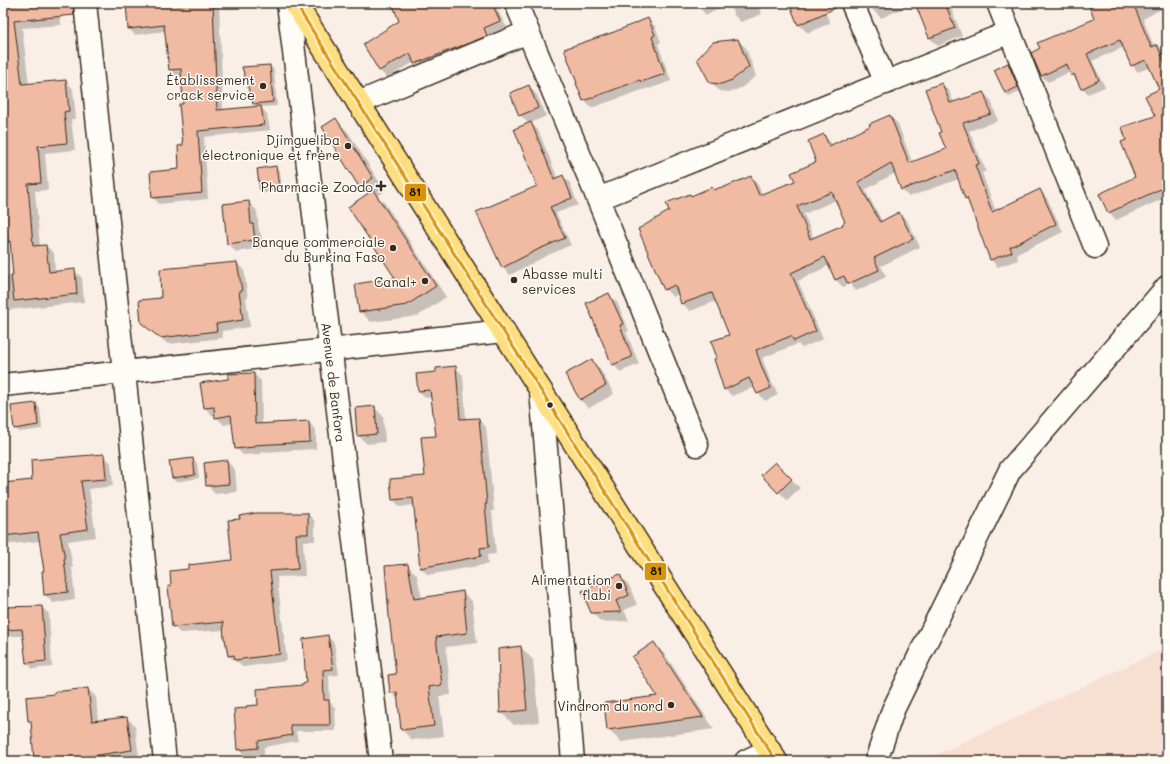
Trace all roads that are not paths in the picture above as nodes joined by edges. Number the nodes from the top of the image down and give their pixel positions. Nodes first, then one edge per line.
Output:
1 (85, 3) edge
2 (288, 3) edge
3 (295, 3) edge
4 (516, 3) edge
5 (852, 3) edge
6 (998, 3) edge
7 (528, 32) junction
8 (1010, 32) junction
9 (886, 83) junction
10 (358, 103) junction
11 (598, 199) junction
12 (1095, 247) dead end
13 (1167, 287) edge
14 (504, 331) junction
15 (331, 349) junction
16 (124, 372) junction
17 (3, 385) edge
18 (541, 391) junction
19 (697, 445) dead end
20 (773, 756) edge
21 (165, 761) edge
22 (381, 761) edge
23 (573, 761) edge
24 (746, 761) edge
25 (876, 761) edge

1 - 16 street
2 - 15 street, Avenue de Banfora
3 - 10 main road
4 - 7 street
5 - 9 street
6 - 8 street
7 - 10 street
7 - 11 street
8 - 9 street
8 - 12 street
9 - 11 street
10 - 14 main road
11 - 19 street
13 - 25 street
14 - 15 street
14 - 18 main road
15 - 16 street
15 - 22 street, Avenue de Banfora
16 - 17 street
16 - 21 street
18 - 20 main road
18 - 23 street
20 - 24 street

